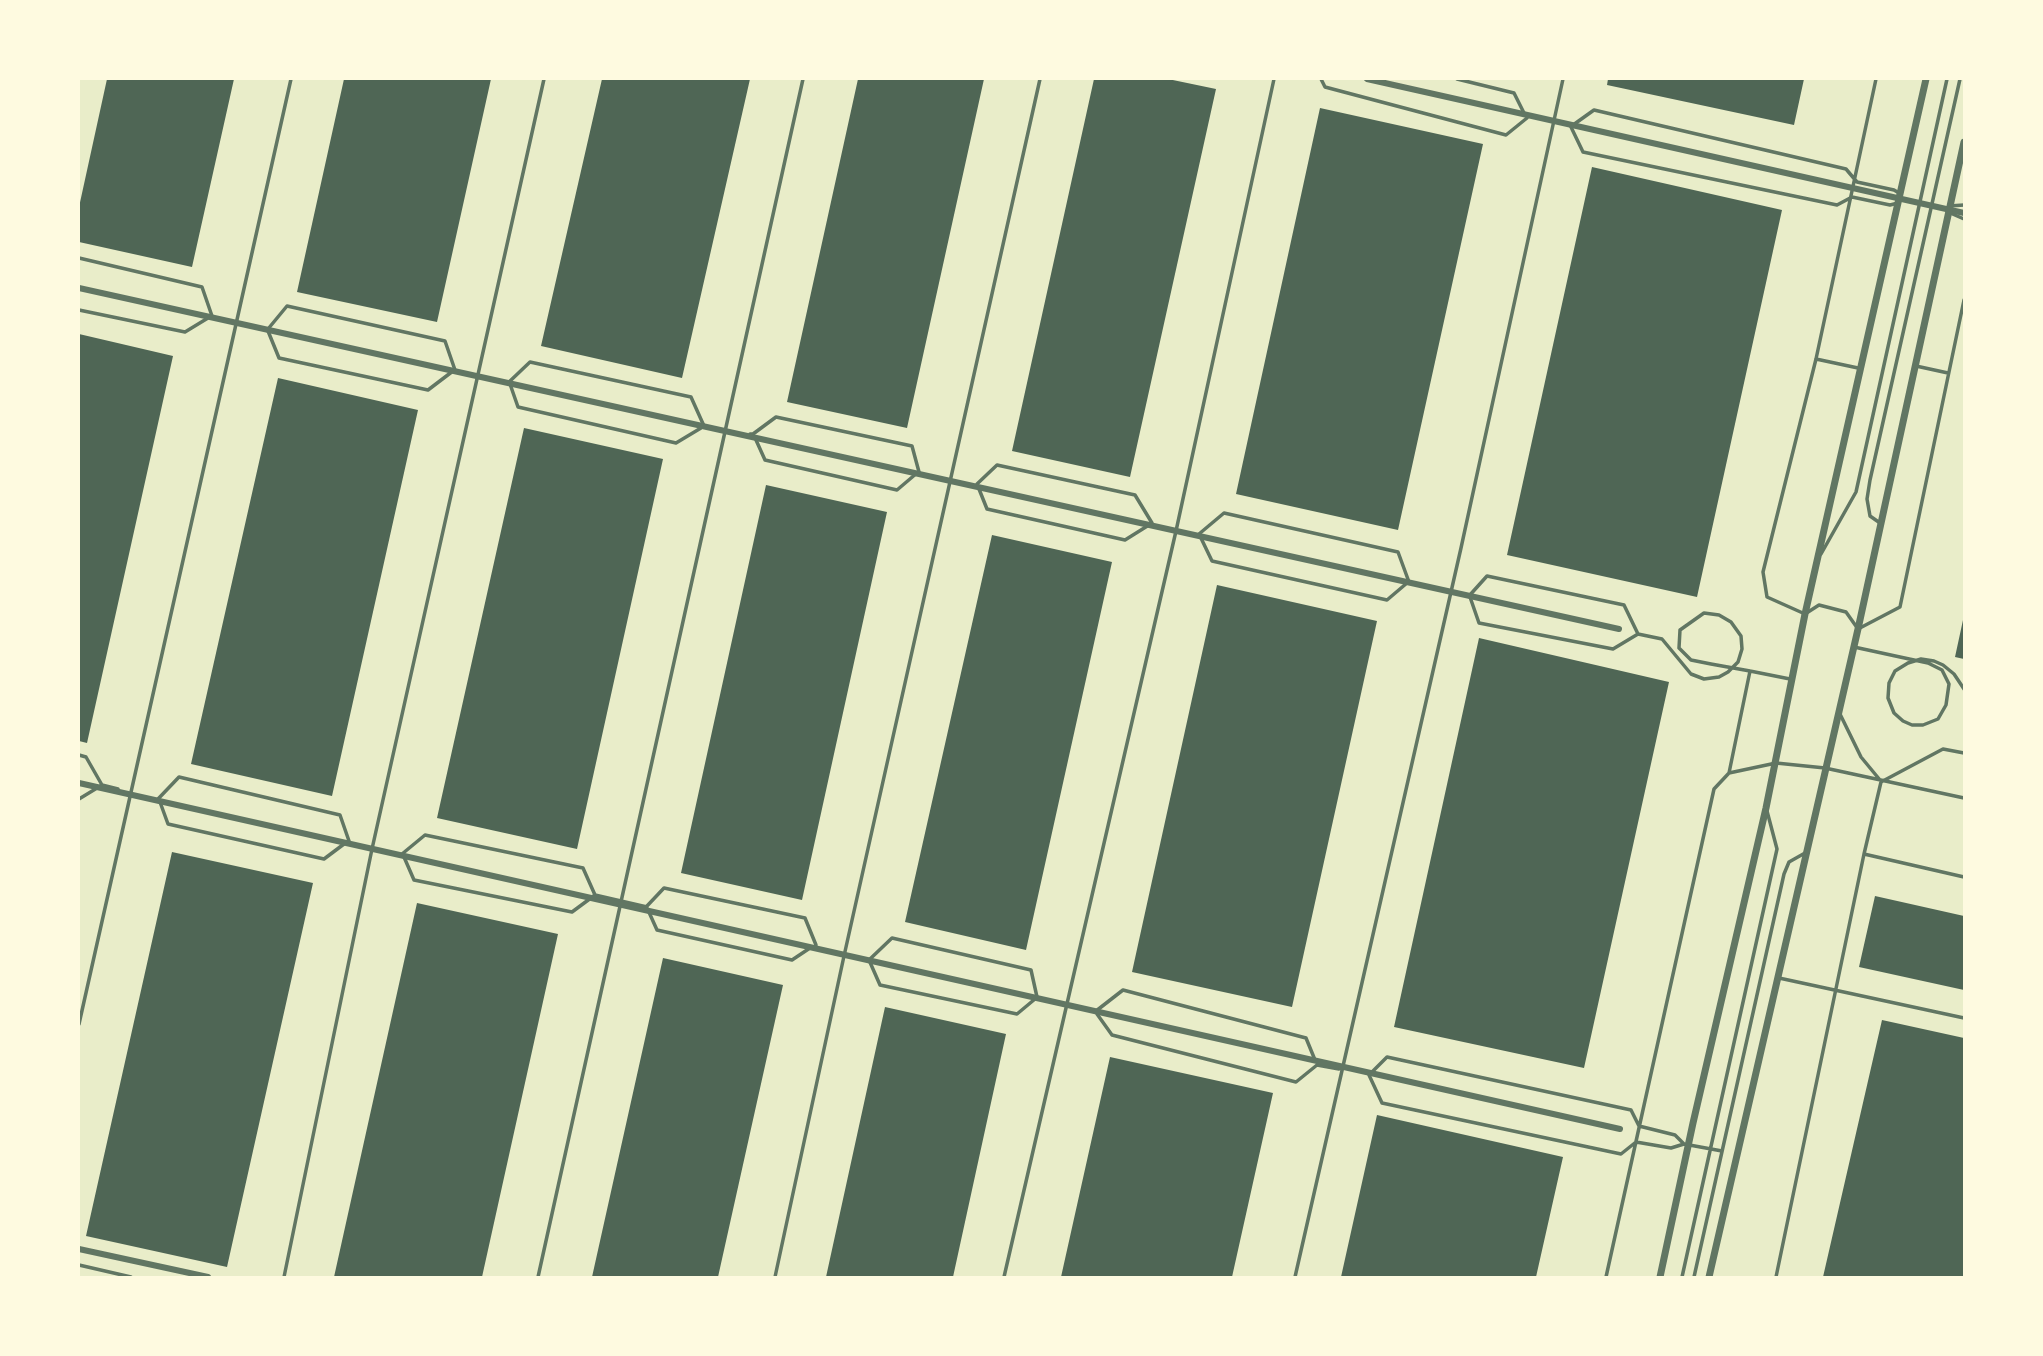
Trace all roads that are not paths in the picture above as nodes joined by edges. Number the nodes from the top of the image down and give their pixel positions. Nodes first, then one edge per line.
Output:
1 (291, 79) edge
2 (544, 79) edge
3 (803, 79) edge
4 (1040, 79) edge
5 (1274, 79) edge
6 (1321, 79) edge
7 (1367, 79) edge
8 (1457, 79) edge
9 (1563, 79) edge
10 (1877, 79) edge
11 (1926, 79) edge
12 (1947, 79) edge
13 (1960, 79) edge
14 (1527, 118) junction
15 (1555, 120) junction
16 (1571, 127) junction
17 (1964, 142) edge
18 (1853, 188) junction
19 (1899, 199) junction
20 (1910, 201) junction
21 (1920, 203) junction
22 (1964, 205) edge
23 (1932, 206) junction
24 (1939, 207) junction
25 (1950, 210) junction
26 (1964, 213) edge
27 (1964, 219) edge
28 (79, 258) edge
29 (79, 288) edge
30 (1964, 300) edge
31 (79, 310) edge
32 (212, 316) junction
33 (238, 324) junction
34 (268, 329) junction
35 (1816, 359) junction
36 (1916, 366) junction
37 (1861, 369) junction
38 (455, 370) junction
39 (1948, 373) junction
40 (478, 377) junction
41 (509, 382) junction
42 (704, 426) junction
43 (725, 432) junction
44 (753, 434) junction
45 (919, 472) junction
46 (949, 481) junction
47 (977, 484) junction
48 (1152, 523) junction
49 (1881, 524) junction
50 (1176, 531) junction
51 (1199, 534) junction
52 (1816, 562) junction
53 (1409, 582) junction
54 (1451, 592) junction
55 (1469, 596) junction
56 (1805, 614) junction
57 (1619, 629) dead end
58 (1858, 629) junction
59 (1637, 634) junction
60 (1854, 647) junction
61 (1750, 671) junction
62 (1792, 680) junction
63 (1964, 689) edge
64 (1839, 710) junction
65 (1964, 753) edge
66 (79, 755) edge
67 (1776, 763) junction
68 (1825, 768) junction
69 (1729, 773) junction
70 (1881, 782) junction
71 (79, 783) edge
72 (102, 785) junction
73 (130, 794) junction
74 (1964, 798) edge
75 (79, 799) edge
76 (158, 799) junction
77 (1766, 808) junction
78 (349, 841) junction
79 (373, 849) junction
80 (1805, 853) junction
81 (402, 854) junction
82 (1864, 855) junction
83 (1964, 877) edge
84 (595, 895) junction
85 (619, 905) junction
86 (647, 906) junction
87 (816, 945) junction
88 (844, 956) junction
89 (869, 959) junction
90 (1777, 978) junction
91 (1835, 989) junction
92 (1037, 997) junction
93 (1067, 1006) junction
94 (1096, 1012) junction
95 (1964, 1018) edge
96 (79, 1024) edge
97 (1317, 1065) junction
98 (1344, 1067) junction
99 (1369, 1074) junction
100 (1620, 1129) dead end
101 (1684, 1144) junction
102 (1710, 1149) junction
103 (1722, 1152) junction
104 (79, 1249) edge
105 (79, 1265) edge
106 (131, 1277) edge
107 (208, 1277) edge
108 (284, 1277) edge
109 (538, 1277) edge
110 (775, 1277) edge
111 (1004, 1277) edge
112 (1295, 1277) edge
113 (1606, 1277) edge
114 (1660, 1277) edge
115 (1682, 1277) edge
116 (1694, 1277) edge
117 (1709, 1277) edge
118 (1776, 1277) edge

1 - 33 lane
2 - 40 lane
3 - 43 lane
4 - 46 lane
5 - 50 lane
6 - 14 lane
7 - 15 street
8 - 14 lane
9 - 15 lane
10 - 18 lane
11 - 19 street
12 - 21 lane
13 - 23 lane
14 - 16 lane
15 - 18 street
15 - 54 lane
16 - 20 lane
16 - 20 lane
17 - 25 street
18 - 19 street
18 - 35 lane
19 - 25 street
19 - 37 street
20 - 21 lane
21 - 23 lane
21 - 52 lane
22 - 24 lane
23 - 24 lane
23 - 49 lane
24 - 27 lane
25 - 26 street
25 - 36 street
28 - 32 lane
29 - 33 street
30 - 39 lane
31 - 32 lane
32 - 34 lane
33 - 40 street
33 - 73 lane
34 - 38 lane
34 - 38 lane
35 - 37 lane
35 - 56 lane
36 - 39 lane
36 - 49 street
37 - 52 street
38 - 41 lane
39 - 58 lane
40 - 43 street
40 - 79 lane
41 - 42 lane
41 - 42 lane
42 - 44 lane
43 - 46 street
43 - 85 lane
44 - 45 lane
44 - 45 lane
45 - 47 lane
46 - 50 street
46 - 88 lane
47 - 48 lane
47 - 48 lane
48 - 51 lane
49 - 58 street
50 - 54 street
50 - 93 lane
51 - 53 lane
51 - 53 lane
52 - 56 street
53 - 55 lane
54 - 57 street
54 - 98 lane
55 - 59 lane
55 - 59 lane
56 - 58 lane
56 - 62 street
58 - 60 street
59 - 61 lane
60 - 63 lane
60 - 64 street
61 - 62 lane
61 - 69 lane
62 - 67 street
64 - 68 street
64 - 70 lane
65 - 70 lane
66 - 72 lane
67 - 68 lane
67 - 69 lane
67 - 77 street
68 - 70 lane
68 - 80 street
69 - 113 lane
70 - 74 lane
70 - 82 lane
71 - 73 street
72 - 75 lane
72 - 76 lane
73 - 79 street
73 - 96 lane
76 - 78 lane
76 - 78 lane
77 - 102 lane
77 - 114 street
78 - 81 lane
79 - 85 street
79 - 108 lane
80 - 90 street
80 - 103 lane
81 - 84 lane
81 - 84 lane
82 - 83 lane
82 - 91 lane
84 - 86 lane
85 - 88 street
85 - 109 lane
86 - 87 lane
86 - 87 lane
87 - 89 lane
88 - 93 street
88 - 110 lane
89 - 92 lane
89 - 92 lane
90 - 91 lane
90 - 117 street
91 - 95 lane
91 - 118 lane
92 - 94 lane
93 - 98 street
93 - 111 lane
94 - 97 lane
94 - 97 lane
97 - 99 lane
98 - 100 street
98 - 112 lane
99 - 101 lane
99 - 101 lane
101 - 102 lane
102 - 103 lane
102 - 115 lane
103 - 116 lane
104 - 107 street
105 - 106 lane

